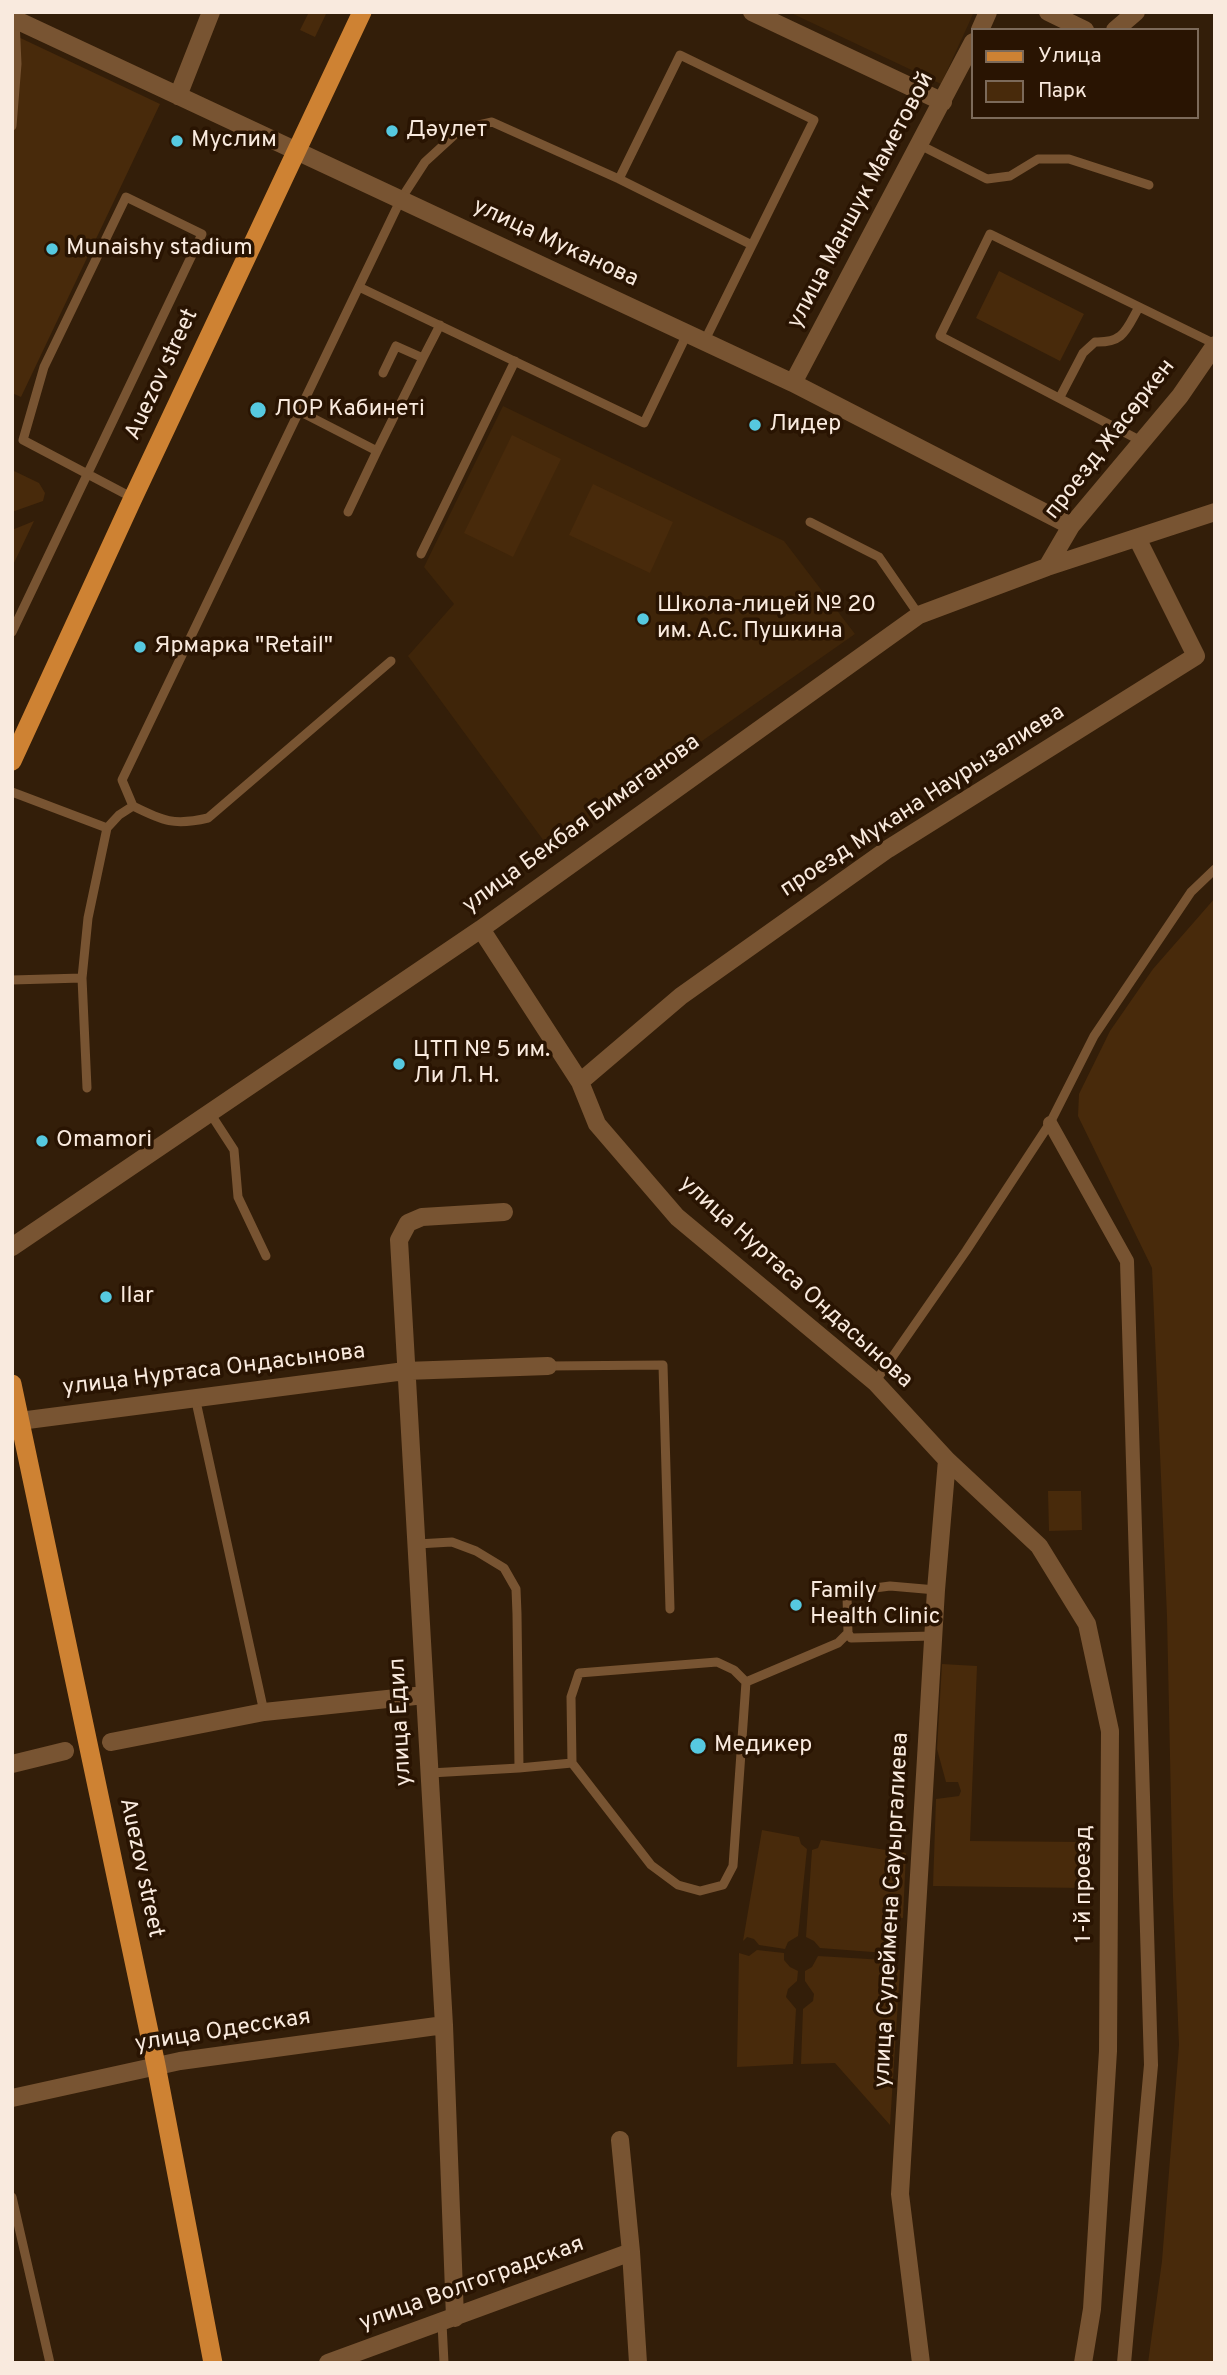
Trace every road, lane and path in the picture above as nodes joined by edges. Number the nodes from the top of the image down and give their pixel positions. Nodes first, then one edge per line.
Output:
1 (211, 12) edge
2 (362, 12) edge
3 (752, 12) edge
4 (988, 12) edge
5 (1048, 12) edge
6 (1136, 12) edge
7 (14, 19) edge
8 (980, 28) edge
9 (1081, 28) edge
10 (1117, 28) edge
11 (972, 44) edge
12 (14, 67) edge
13 (178, 96) junction
14 (943, 102) junction
15 (12, 126) edge
16 (920, 145) junction
17 (296, 150) junction
18 (619, 179) junction
19 (1149, 185) dead end
20 (401, 199) junction
21 (752, 245) junction
22 (359, 287) junction
23 (1139, 307) junction
24 (440, 325) junction
25 (687, 334) junction
26 (704, 342) junction
27 (1215, 345) edge
28 (424, 358) junction
29 (515, 361) junction
30 (383, 373) dead end
31 (793, 383) junction
32 (1060, 397) junction
33 (299, 411) junction
34 (1143, 442) junction
35 (377, 451) junction
36 (86, 474) junction
37 (133, 498) junction
38 (348, 512) dead end
39 (1215, 512) edge
40 (810, 522) dead end
41 (1071, 526) junction
42 (1138, 538) junction
43 (421, 554) dead end
44 (1046, 567) junction
45 (919, 615) junction
46 (12, 632) edge
47 (391, 661) dead end
48 (12, 761) edge
49 (12, 792) edge
50 (133, 806) junction
51 (107, 828) junction
52 (1215, 869) edge
53 (481, 929) junction
54 (82, 978) junction
55 (12, 980) edge
56 (580, 1082) junction
57 (87, 1088) dead end
58 (210, 1113) junction
59 (1050, 1123) junction
60 (504, 1212) dead end
61 (12, 1247) edge
62 (266, 1256) dead end
63 (548, 1366) joint
64 (405, 1371) junction
65 (875, 1382) junction
66 (12, 1384) edge
67 (195, 1397) junction
68 (16, 1422) edge
69 (947, 1460) junction
70 (417, 1544) junction
71 (936, 1590) junction
72 (670, 1609) dead end
73 (848, 1633) junction
74 (933, 1636) junction
75 (746, 1682) junction
76 (425, 1695) junction
77 (264, 1712) junction
78 (111, 1742) dead end
79 (65, 1751) dead end
80 (572, 1763) junction
81 (12, 1764) edge
82 (519, 1768) junction
83 (430, 1773) junction
84 (444, 2025) junction
85 (156, 2066) junction
86 (12, 2098) edge
87 (620, 2140) dead end
88 (12, 2197) edge
89 (632, 2252) junction
90 (448, 2320) junction
91 (50, 2363) edge
92 (213, 2363) edge
93 (328, 2363) edge
94 (444, 2363) edge
95 (638, 2363) edge
96 (921, 2363) edge
97 (1083, 2363) edge
98 (1124, 2363) edge

1 - 13 street
2 - 17 main road, Auezov street
3 - 14 street
4 - 8 street
5 - 9 street
6 - 10 street
7 - 12 lane
7 - 13 street, улица Муканова
11 - 14 street, улица Маншук Маметовой
12 - 15 lane
13 - 17 street, улица Муканова
14 - 16 street, улица Маншук Маметовой
16 - 19 lane
16 - 31 street, улица Маншук Маметовой
17 - 20 street, улица Муканова
17 - 37 main road, Auezov street
18 - 20 lane
18 - 21 lane
18 - 21 lane
20 - 22 lane
20 - 25 street, улица Муканова
21 - 26 lane
22 - 24 lane
22 - 33 lane
23 - 27 lane
23 - 32 lane
23 - 32 lane
24 - 28 lane
24 - 29 lane
25 - 26 street, улица Муканова
25 - 29 lane
26 - 31 street, улица Муканова
27 - 34 street, проезд Жасөркен
28 - 30 lane
28 - 35 lane
29 - 43 lane
31 - 41 street, улица Муканова
32 - 34 lane
33 - 35 lane
33 - 50 lane
34 - 41 street, проезд Жасөркен
35 - 38 lane
36 - 36 lane
36 - 37 lane
36 - 46 lane
37 - 48 main road, Auezov street
39 - 42 street, улица Бекбая Бимаганова
40 - 45 lane
41 - 44 street, проезд Жасөркен
42 - 44 street, улица Бекбая Бимаганова
42 - 56 street, проезд Мукана Наурызалиева
44 - 45 street, улица Бекбая Бимаганова
45 - 53 street, улица Бекбая Бимаганова
47 - 50 lane
49 - 51 lane
50 - 51 lane
51 - 54 lane
52 - 59 lane
53 - 56 street, улица Нуртаса Ондасынова
53 - 58 street, улица Бекбая Бимаганова
54 - 55 lane
54 - 57 lane
56 - 65 street, улица Нуртаса Ондасынова
58 - 61 street, улица Бекбая Бимаганова
58 - 62 lane
59 - 65 lane
59 - 98 street
60 - 64 street, улица Едил
63 - 64 street, улица Нуртаса Ондасынова
63 - 72 lane
64 - 67 street, улица Нуртаса Ондасынова
64 - 70 street, улица Едил
65 - 69 street, улица Нуртаса Ондасынова
66 - 68 main road, Auezov street
67 - 68 street, улица Нуртаса Ондасынова
67 - 77 lane
68 - 85 main road, Auezov street
69 - 71 street, улица Сулеймена Сауыргалиева
69 - 97 street, 1-й проезд
70 - 76 street, улица Едил
70 - 82 lane
71 - 73 lane
71 - 74 street, улица Сулеймена Сауыргалиева
73 - 74 lane
73 - 75 lane
74 - 96 street, улица Сулеймена Сауыргалиева
75 - 80 lane
75 - 80 lane
76 - 77 street
76 - 83 street, улица Едил
77 - 78 street
79 - 81 street
80 - 82 lane
82 - 83 lane
83 - 84 street, улица Едил
84 - 85 street, улица Одесская
84 - 90 street, улица Едил
85 - 86 street, улица Одесская
85 - 92 main road, Auezov street
87 - 89 street
88 - 91 lane
89 - 90 street, улица Волгоградская
89 - 95 street
90 - 93 street, улица Волгоградская
90 - 94 lane

